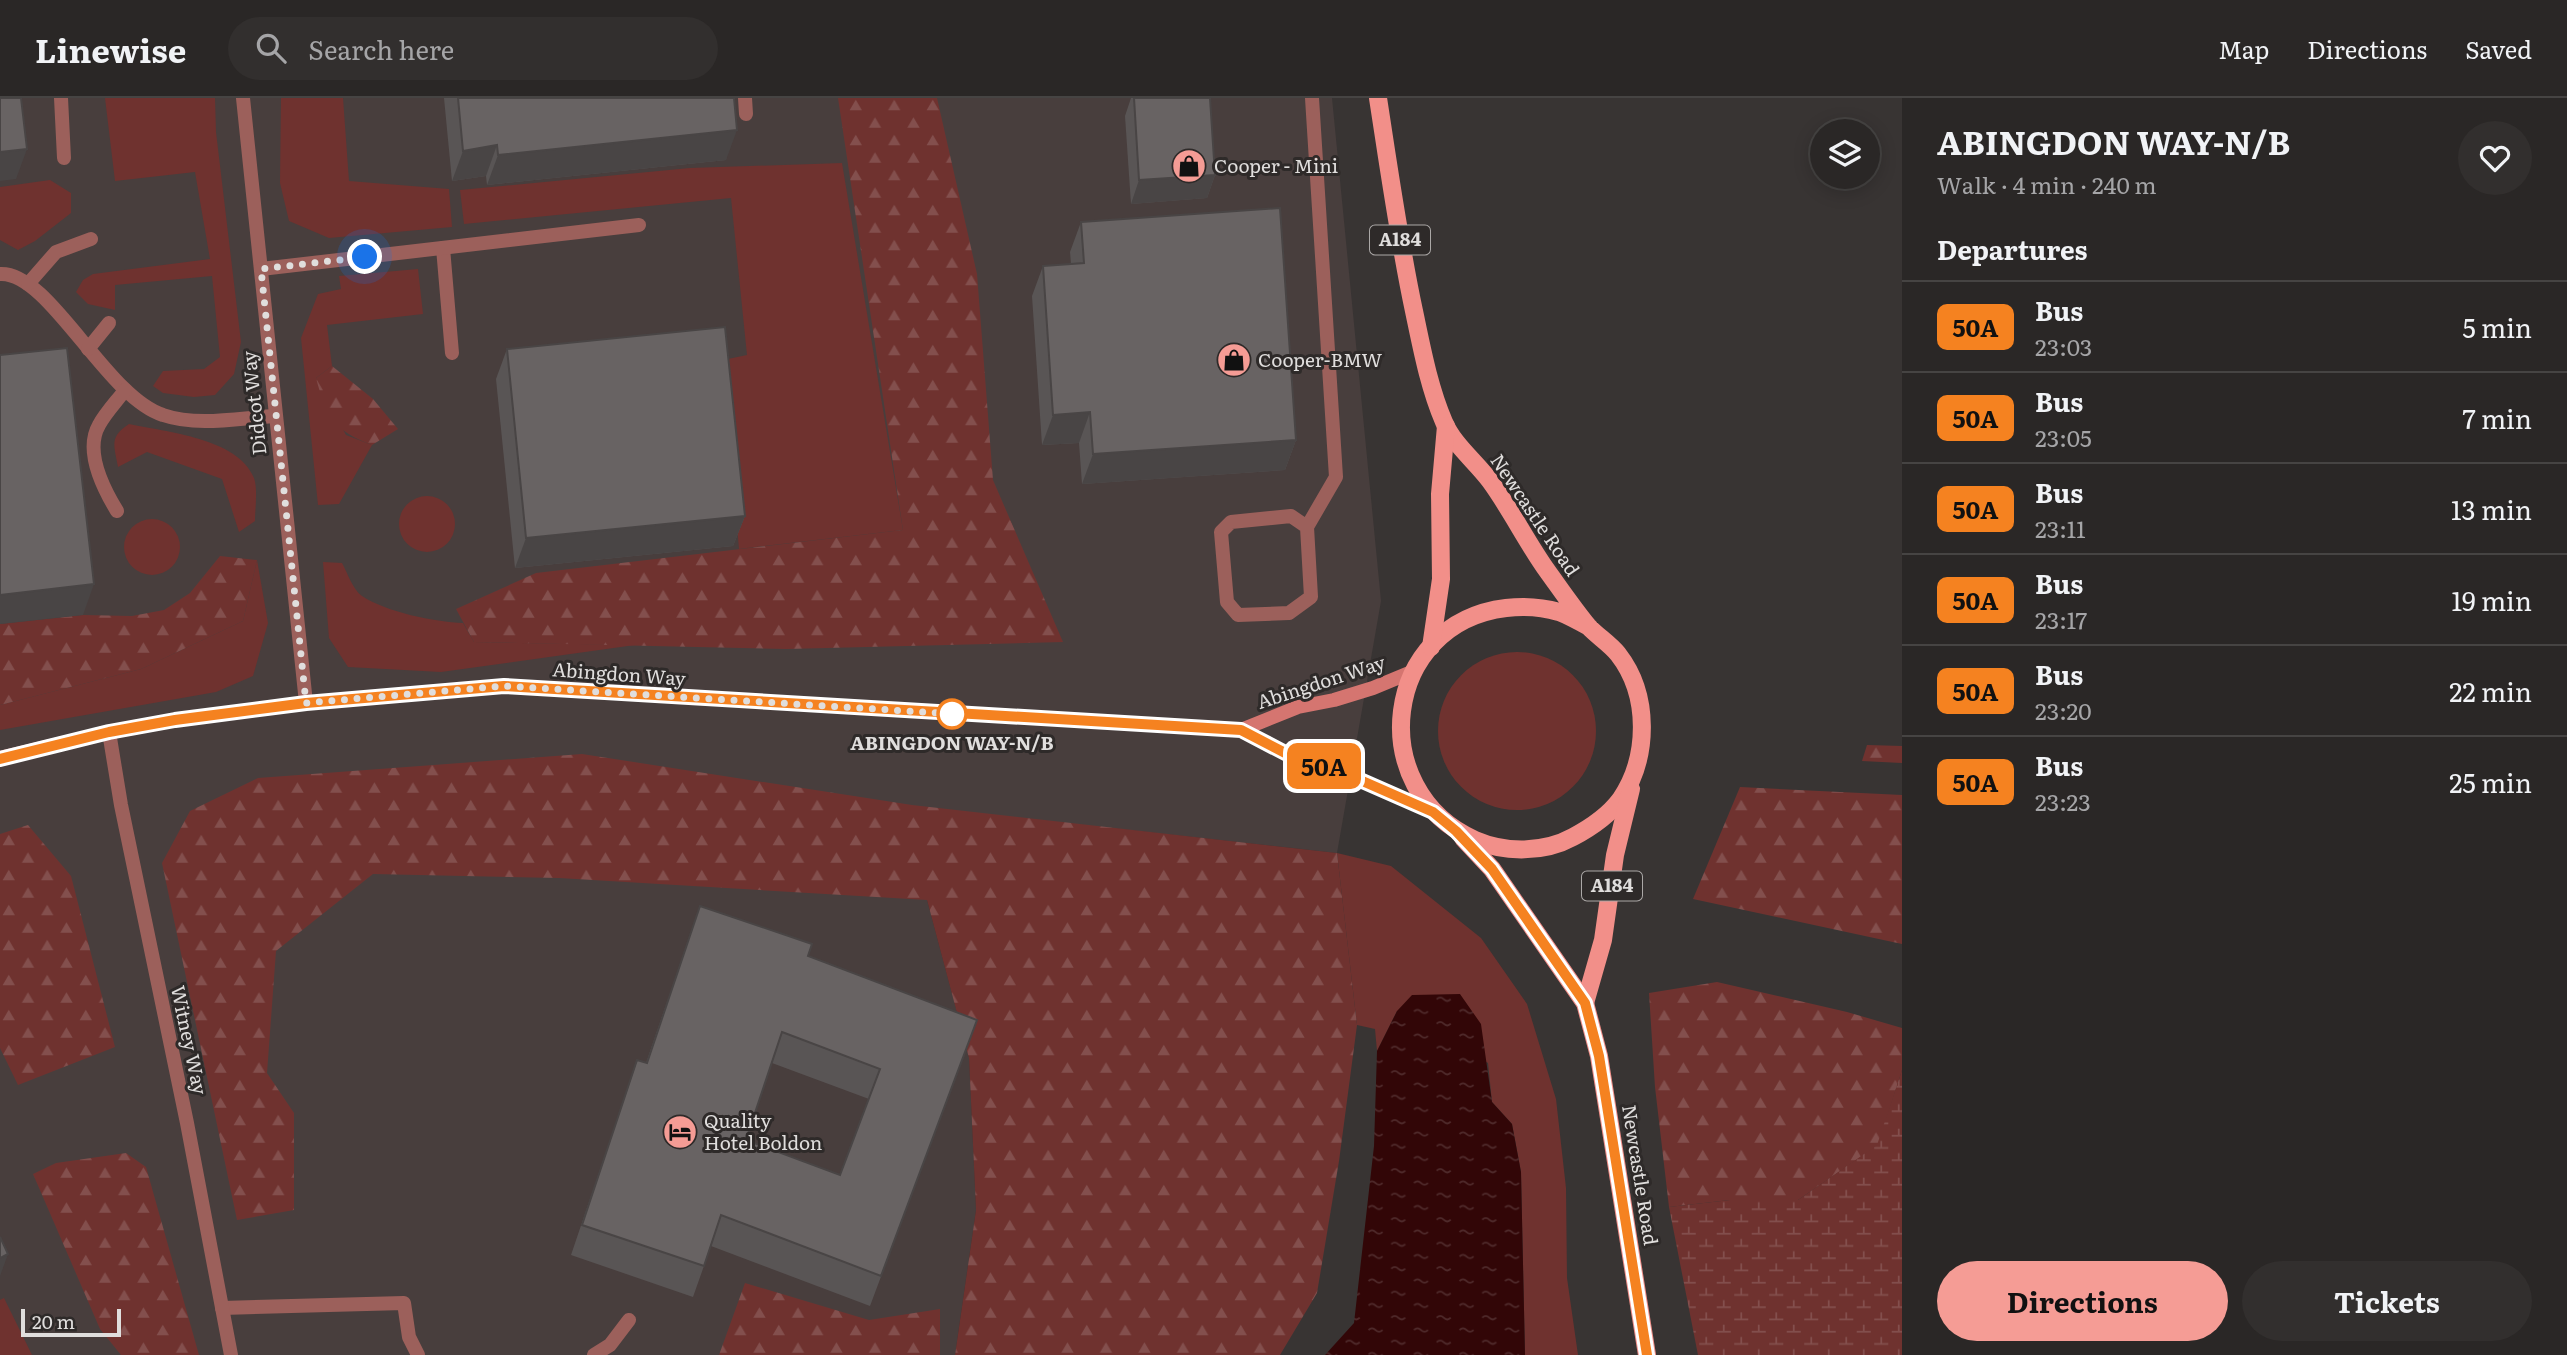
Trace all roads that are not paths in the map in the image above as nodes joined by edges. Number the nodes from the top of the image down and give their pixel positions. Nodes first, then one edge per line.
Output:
1 (61, 98) edge
2 (243, 98) edge
3 (745, 98) edge
4 (1312, 98) edge
5 (1378, 98) edge
6 (747, 114) dead end
7 (64, 158) dead end
8 (639, 225) dead end
9 (91, 239) dead end
10 (443, 248) junction
11 (261, 269) junction
12 (0, 274) edge
13 (28, 284) junction
14 (109, 323) dead end
15 (88, 349) junction
16 (452, 353) dead end
17 (125, 390) junction
18 (275, 416) junction
19 (1446, 426) junction
20 (117, 511) dead end
21 (1307, 527) junction
22 (1589, 627) junction
23 (1431, 647) junction
24 (1414, 671) junction
25 (306, 703) junction
26 (1241, 730) junction
27 (109, 732) junction
28 (0, 758) edge
29 (1636, 768) junction
30 (1433, 812) junction
31 (1456, 831) junction
32 (1585, 1003) junction
33 (222, 1308) junction
34 (629, 1320) dead end
35 (231, 1355) edge
36 (418, 1355) edge
37 (594, 1355) edge
38 (1647, 1355) edge

1 - 7 street
2 - 11 street, Didcot Way
3 - 6 street
4 - 21 street
5 - 19 main road, Newcastle Road / A184
8 - 10 street
9 - 13 street
10 - 11 street
10 - 16 street
11 - 18 street, Didcot Way
12 - 13 street
13 - 15 street
14 - 15 street
15 - 17 street
17 - 18 street
17 - 20 street
18 - 25 street, Didcot Way
19 - 22 main road, Newcastle Road / A184
19 - 23 main road, Newcastle Road / A184
21 - 21 street
22 - 23 main road
22 - 29 main road
23 - 24 main road
24 - 26 main road, Abingdon Way
24 - 30 main road
25 - 26 main road, Abingdon Way
25 - 27 main road, Abingdon Way
26 - 30 main road, Abingdon Way
27 - 28 main road, Abingdon Way
27 - 33 street, Witney Way
29 - 31 main road
29 - 32 main road, A184
30 - 31 main road
31 - 32 main road, Newcastle Road
32 - 38 main road, Newcastle Road
33 - 35 street, Witney Way
33 - 36 street
34 - 37 street

